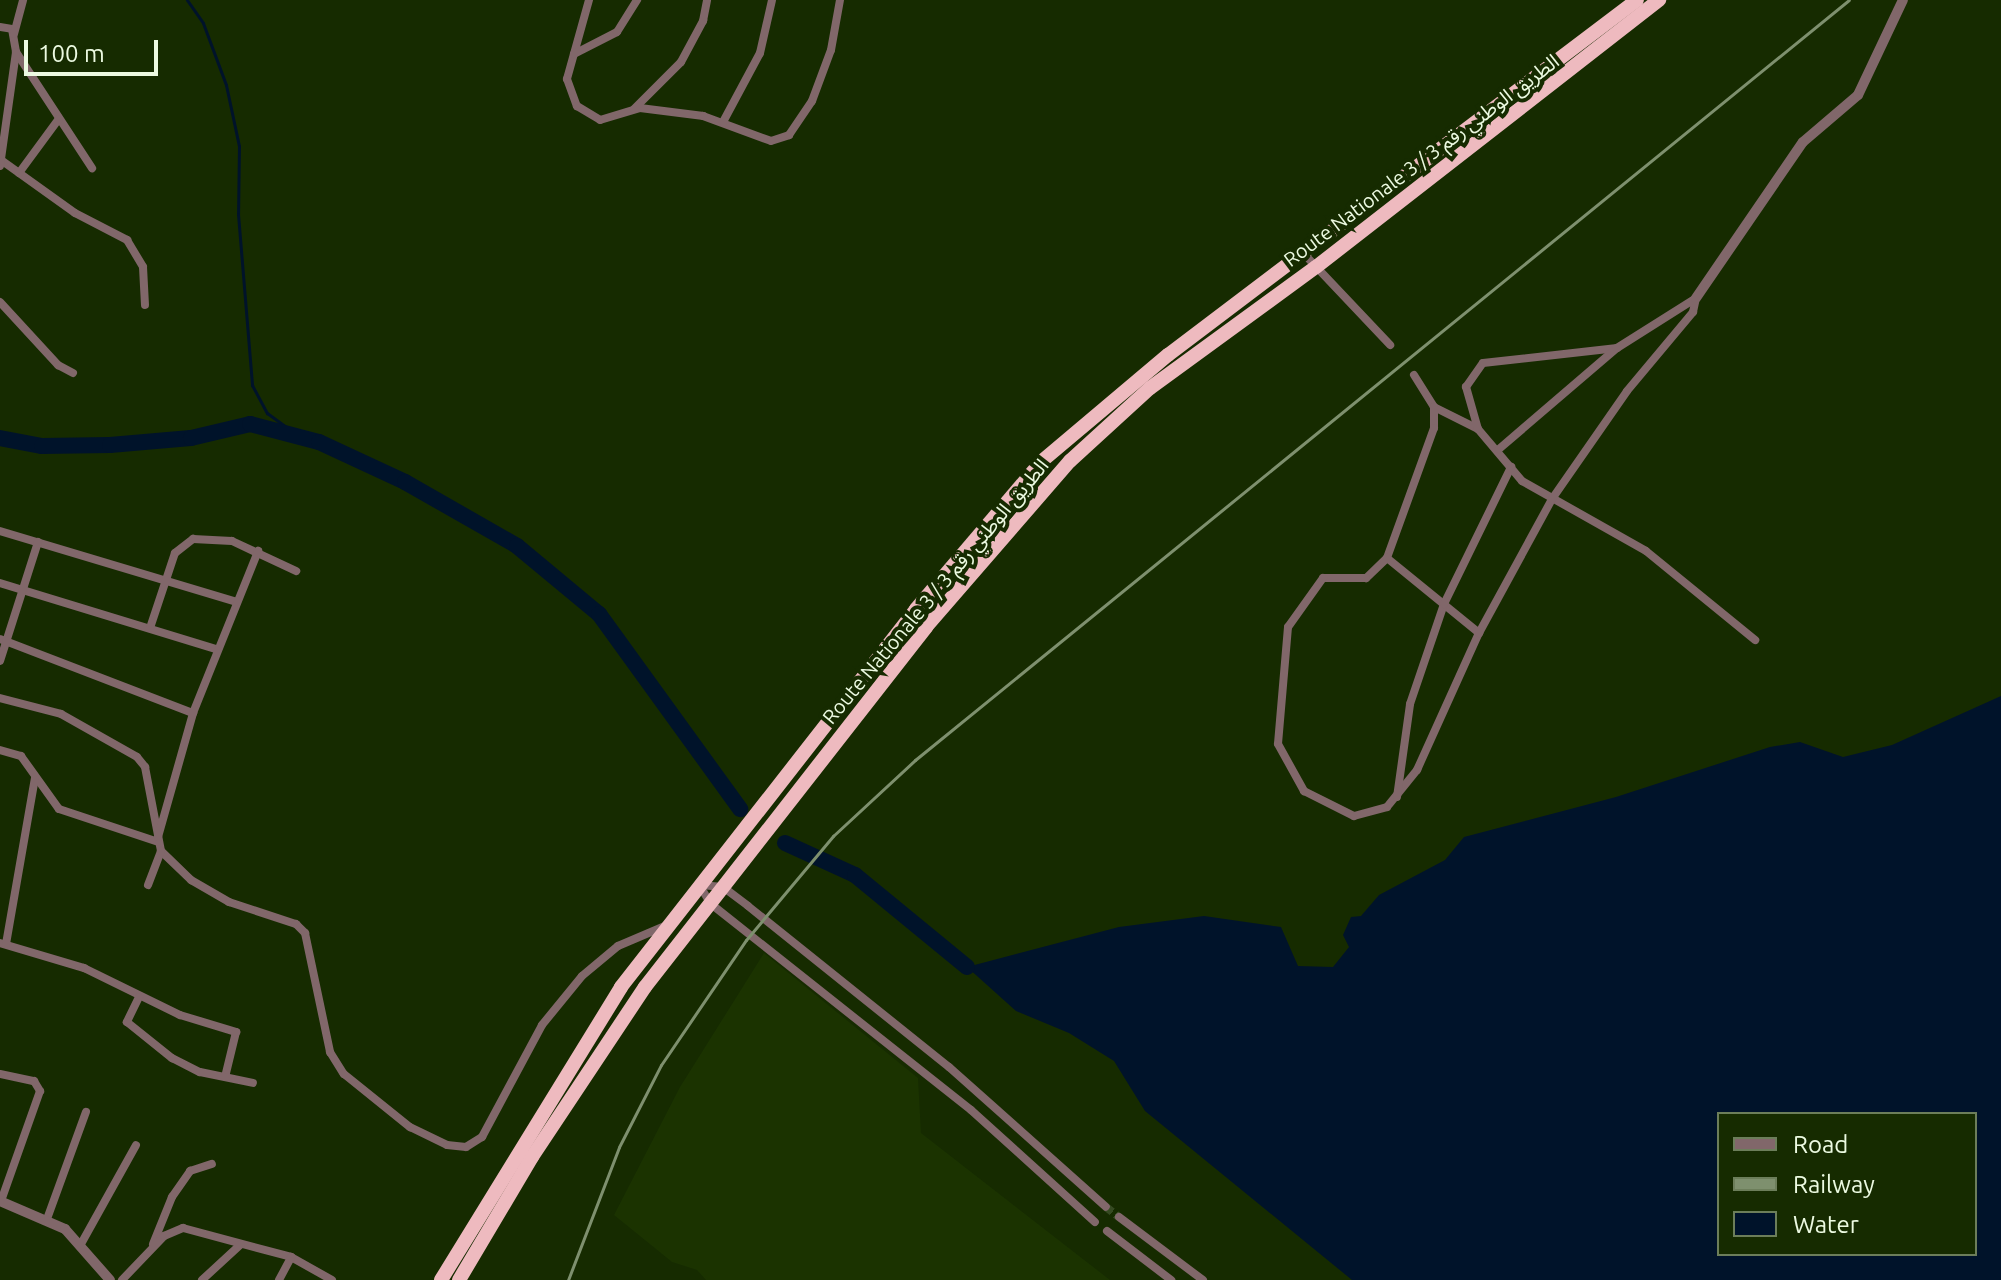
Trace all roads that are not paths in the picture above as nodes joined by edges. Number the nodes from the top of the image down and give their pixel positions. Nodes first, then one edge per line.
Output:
1 (23, 0) edge
2 (589, 0) edge
3 (637, 0) edge
4 (707, 0) edge
5 (772, 0) edge
6 (840, 0) edge
7 (1637, 0) edge
8 (1659, 0) edge
9 (1903, 0) edge
10 (0, 27) edge
11 (13, 36) junction
12 (16, 52) junction
13 (574, 54) junction
14 (3, 90) edge
15 (633, 109) junction
16 (58, 120) junction
17 (723, 122) junction
18 (1, 160) edge
19 (0, 166) edge
20 (92, 168) dead end
21 (19, 173) junction
22 (1305, 255) junction
23 (1316, 267) junction
24 (1696, 298) junction
25 (0, 302) edge
26 (145, 305) dead end
27 (1390, 345) dead end
28 (1617, 348) junction
29 (73, 373) dead end
30 (1414, 375) dead end
31 (1434, 407) junction
32 (1478, 429) junction
33 (1499, 449) junction
34 (1511, 467) junction
35 (1552, 499) junction
36 (0, 531) edge
37 (38, 542) junction
38 (258, 551) junction
39 (1387, 558) junction
40 (296, 571) dead end
41 (165, 577) junction
42 (0, 583) edge
43 (22, 590) junction
44 (236, 602) junction
45 (1444, 604) junction
46 (150, 628) junction
47 (1479, 633) junction
48 (3, 640) edge
49 (1755, 640) dead end
50 (216, 649) junction
51 (0, 661) edge
52 (0, 698) edge
53 (193, 713) junction
54 (0, 750) edge
55 (35, 778) junction
56 (1397, 797) junction
57 (159, 844) junction
58 (148, 885) dead end
59 (700, 885) junction
60 (723, 887) junction
61 (711, 904) junction
62 (669, 924) junction
63 (3, 943) edge
64 (828, 970) junction
65 (817, 986) junction
66 (139, 997) junction
67 (896, 1025) junction
68 (885, 1040) junction
69 (0, 1074) edge
70 (225, 1077) junction
71 (253, 1083) dead end
72 (983, 1098) junction
73 (971, 1110) junction
74 (86, 1112) dead end
75 (136, 1145) dead end
76 (212, 1164) dead end
77 (0, 1201) edge
78 (1106, 1207) tunnel mouth
79 (1119, 1217) tunnel mouth
80 (47, 1219) junction
81 (1095, 1222) dead end
82 (1107, 1231) dead end
83 (81, 1244) junction
84 (240, 1245) junction
85 (151, 1248) junction
86 (291, 1257) junction
87 (462, 1258) junction
88 (110, 1280) edge
89 (122, 1280) edge
90 (202, 1280) edge
91 (279, 1280) edge
92 (332, 1280) edge
93 (441, 1280) edge
94 (459, 1280) edge
95 (1171, 1280) edge
96 (1203, 1280) edge

1 - 11 street
2 - 13 street
3 - 13 street
4 - 15 street
5 - 17 street
6 - 17 street
7 - 22 highway, Route Nationale 3 / الطريق الوطني رقم 3
8 - 23 highway, Route Nationale 3 / الطريق الوطني رقم 3
9 - 24 street
10 - 11 street
11 - 12 street
12 - 14 street
12 - 16 street
13 - 15 street
14 - 18 street
15 - 17 street
16 - 20 street
16 - 21 street
18 - 19 street
18 - 21 street
21 - 26 street
22 - 23 street
22 - 59 highway, Route Nationale 3 / الطريق الوطني رقم 3
23 - 27 street
23 - 60 highway, Route Nationale 3 / الطريق الوطني رقم 3
24 - 28 street
24 - 35 street
25 - 29 street
28 - 32 street
28 - 33 street
30 - 31 street
31 - 32 street
31 - 39 street
32 - 33 street
33 - 34 street
34 - 35 street
34 - 45 street
35 - 47 street
35 - 49 street
36 - 37 street
37 - 41 street
37 - 43 street
38 - 40 street
38 - 41 street
38 - 44 street
39 - 45 street
39 - 56 street
41 - 44 street
41 - 46 street
42 - 43 street
43 - 46 street
43 - 48 street
44 - 50 street
45 - 47 street
45 - 56 street
46 - 50 street
47 - 56 street
48 - 51 street
48 - 53 street
50 - 53 street
52 - 57 street
53 - 57 street
54 - 55 street
55 - 57 street
55 - 63 street
57 - 58 street
57 - 62 street
59 - 60 street
59 - 61 street
59 - 62 highway, Route Nationale 3 / الطريق الوطني رقم 3
60 - 61 highway, Route Nationale 3 / الطريق الوطني رقم 3
60 - 64 street
61 - 65 street
61 - 87 highway, Route Nationale 3 / الطريق الوطني رقم 3
62 - 87 highway, Route Nationale 3 / الطريق الوطني رقم 3
63 - 66 street
64 - 65 street
64 - 67 street
65 - 68 street
66 - 70 street
66 - 70 street
67 - 68 street
67 - 72 street
68 - 73 street
69 - 77 street
70 - 71 street
72 - 73 street
72 - 78 street
73 - 81 street
74 - 80 street
75 - 83 street
76 - 85 street
77 - 80 street
79 - 96 street
80 - 83 street
82 - 95 street
83 - 88 street
84 - 85 street
84 - 86 street
84 - 90 street
85 - 89 street
86 - 91 street
86 - 92 street
87 - 93 highway, Route Nationale 3 / الطريق الوطني رقم 3
87 - 94 highway, Route Nationale 3 / الطريق الوطني رقم 3

